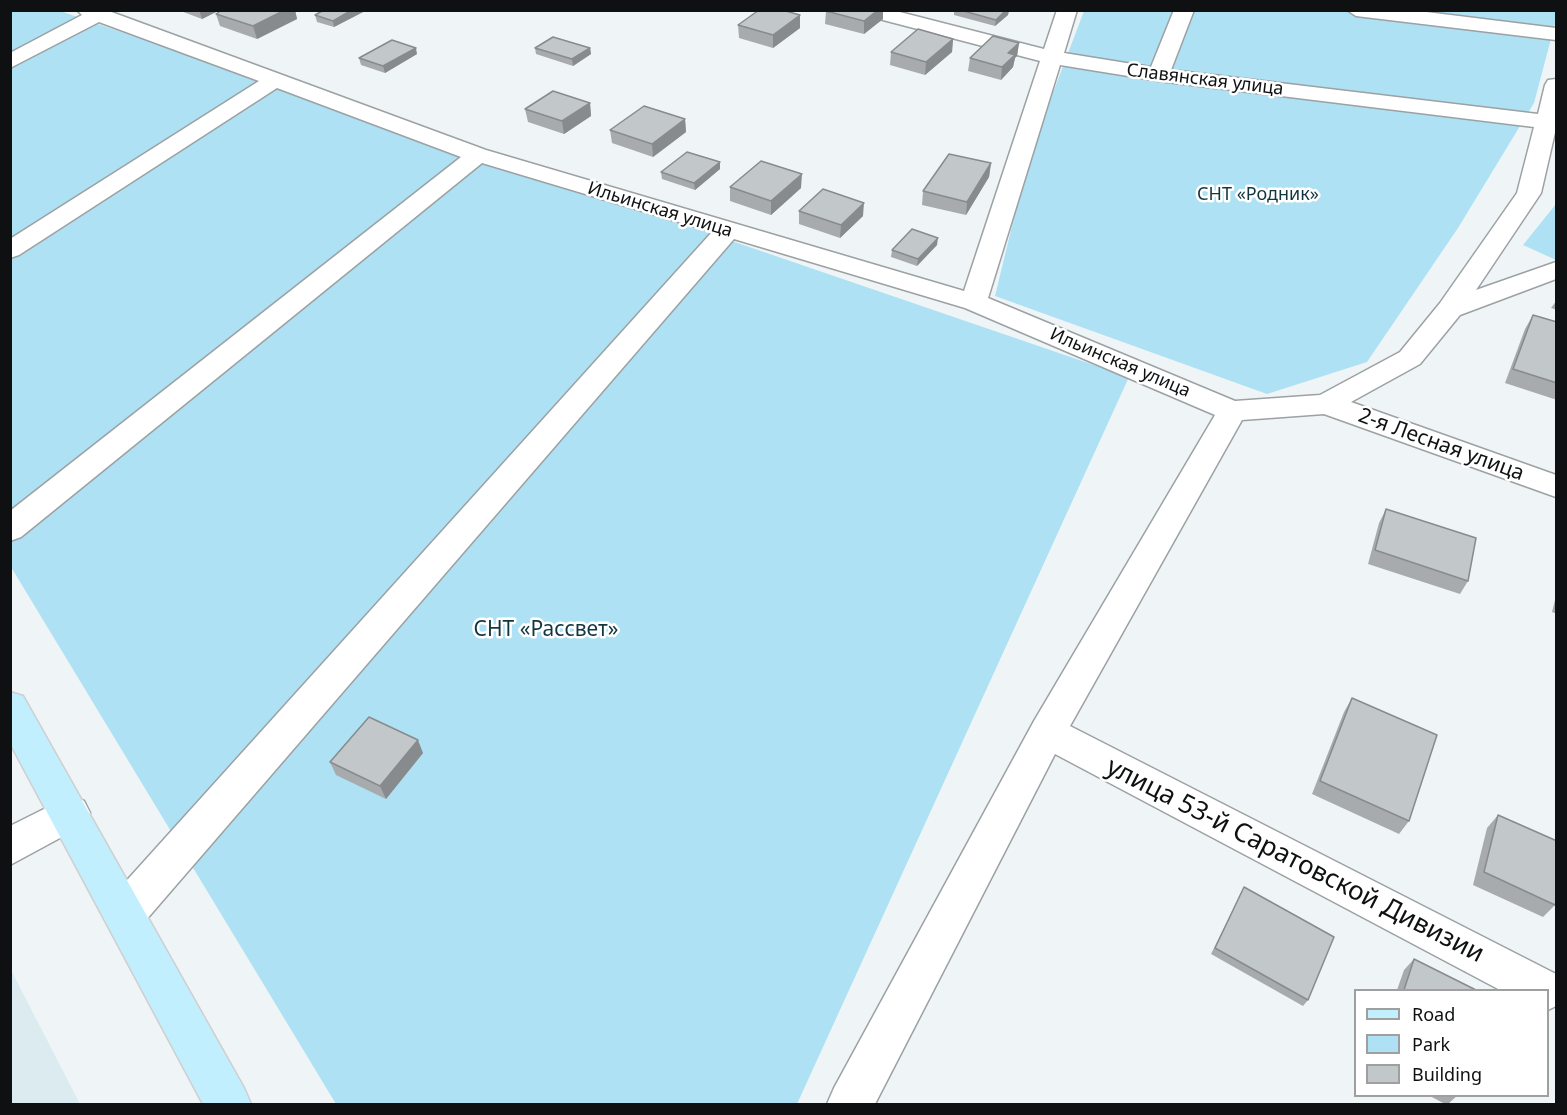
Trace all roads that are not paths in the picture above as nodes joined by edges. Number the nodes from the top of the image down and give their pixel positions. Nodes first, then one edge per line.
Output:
1 (867, 10) edge
2 (1067, 10) edge
3 (1184, 10) edge
4 (1356, 10) edge
5 (91, 13) edge
6 (1557, 34) edge
7 (1053, 58) junction
8 (10, 62) edge
9 (1159, 75) junction
10 (276, 79) junction
11 (1557, 85) edge
12 (1549, 122) junction
13 (478, 155) junction
14 (728, 230) junction
15 (10, 250) edge
16 (1557, 270) edge
17 (974, 302) junction
18 (1450, 309) junction
19 (1326, 404) junction
20 (1232, 411) junction
21 (1557, 486) edge
22 (10, 529) edge
23 (10, 707) edge
24 (1047, 732) junction
25 (69, 813) junction
26 (10, 847) edge
27 (125, 913) junction
28 (1541, 989) edge
29 (228, 1104) edge
30 (850, 1104) edge

1 - 7 street, Славянская улица
2 - 7 street
3 - 9 street
4 - 6 street
5 - 8 street
5 - 10 street, Ильинская улица
7 - 9 street, Славянская улица
7 - 17 street
9 - 12 street, Славянская улица
10 - 13 street, Ильинская улица
10 - 15 street
11 - 12 street, 2-я Лесная улица
12 - 18 street, 2-я Лесная улица
13 - 14 street, Ильинская улица
13 - 22 street
14 - 17 street, Ильинская улица
14 - 27 street
16 - 18 street
17 - 20 street, Ильинская улица
18 - 19 street, 2-я Лесная улица
19 - 20 street, 2-я Лесная улица
19 - 21 street, 2-я Лесная улица
20 - 24 street
23 - 25 main road
24 - 28 street, улица 53-й Саратовской Дивизии
24 - 30 street
25 - 26 street
25 - 27 main road
27 - 29 main road

